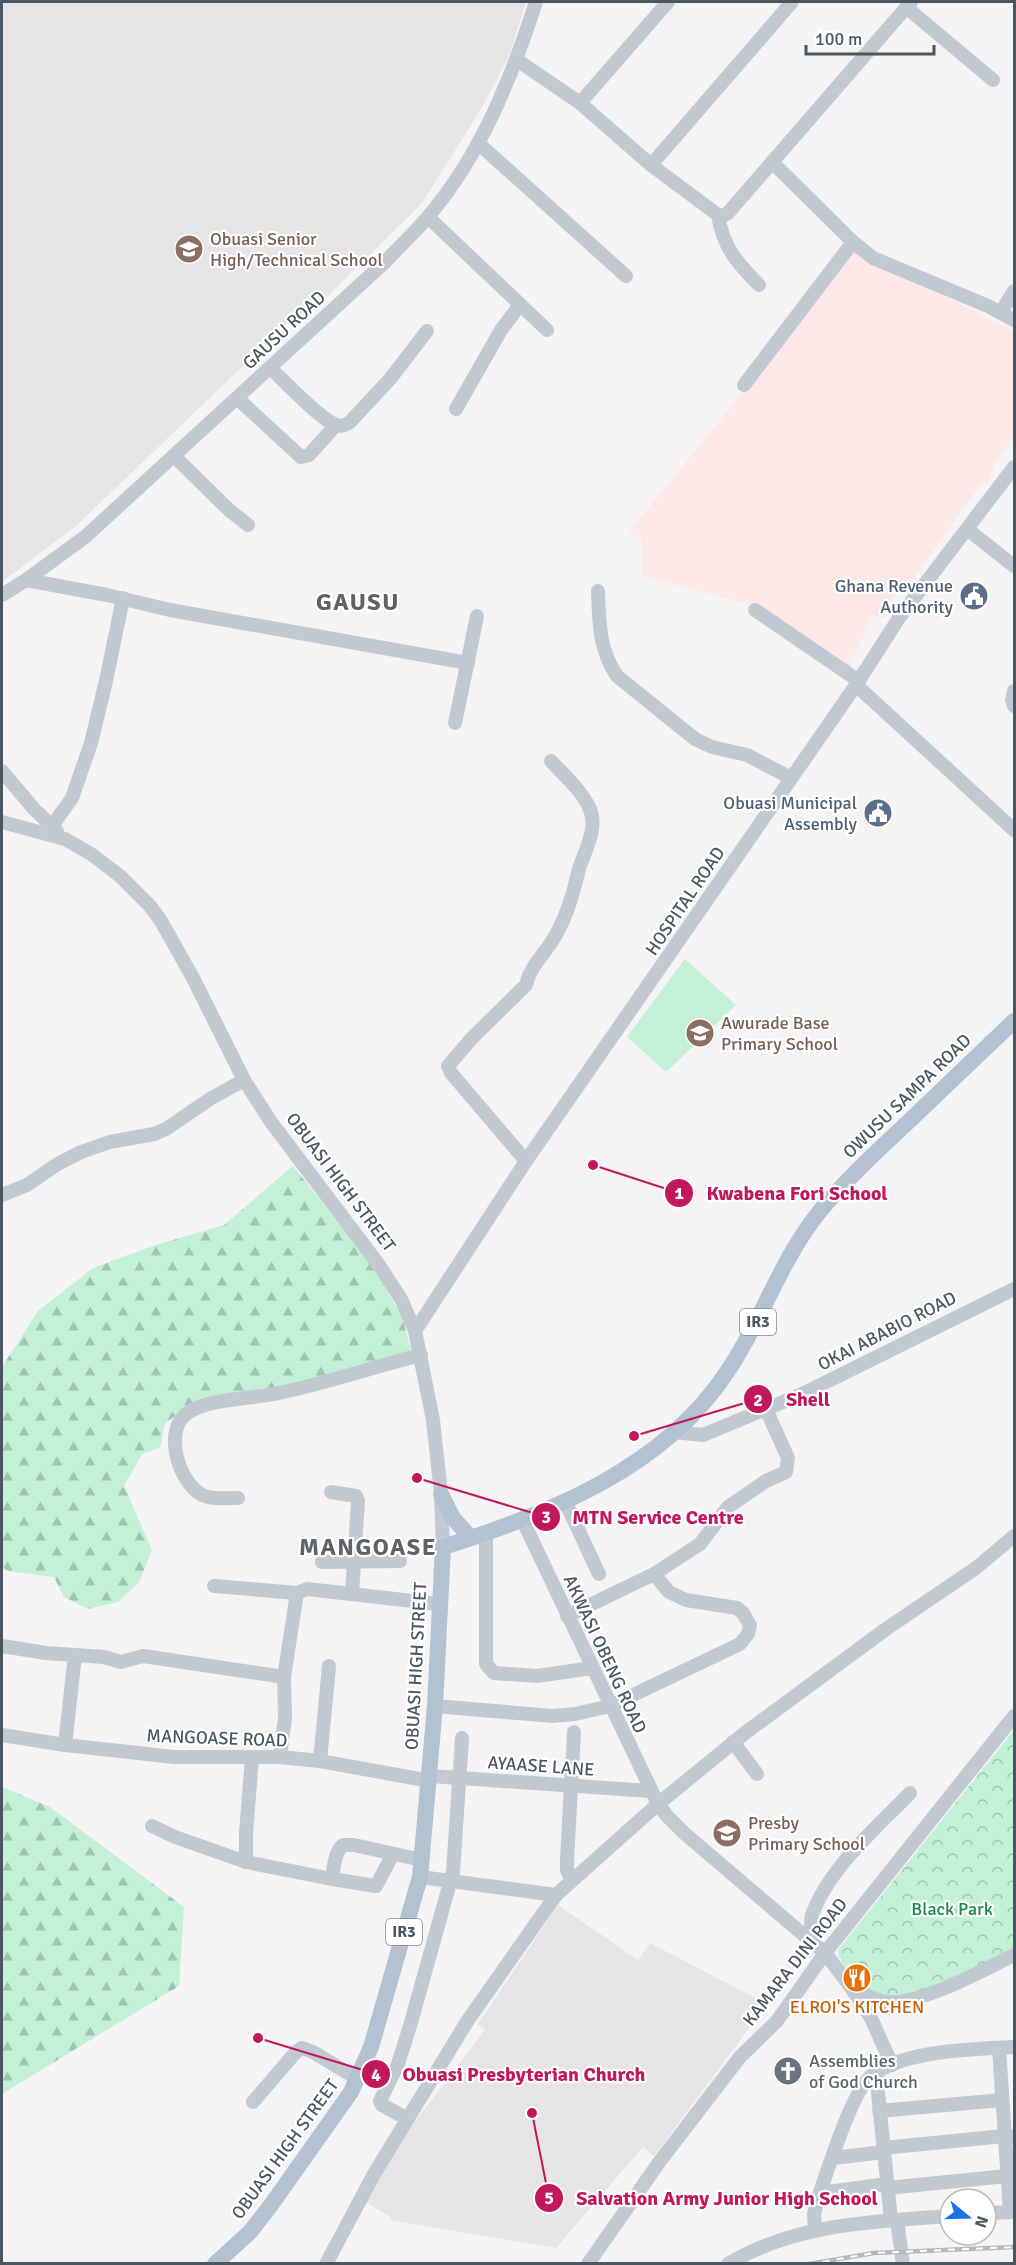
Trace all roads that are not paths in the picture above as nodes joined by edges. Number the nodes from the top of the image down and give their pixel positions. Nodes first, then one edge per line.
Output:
1 (536, 2) edge
2 (668, 2) edge
3 (792, 2) edge
4 (908, 4) edge
5 (517, 60) junction
6 (993, 80) dead end
7 (580, 103) junction
8 (478, 142) junction
9 (772, 162) junction
10 (651, 165) junction
11 (717, 215) junction
12 (428, 217) junction
13 (853, 242) junction
14 (626, 276) dead end
15 (759, 285) dead end
16 (1014, 291) edge
17 (520, 305) junction
18 (1001, 312) junction
19 (1014, 320) edge
20 (547, 330) dead end
21 (427, 331) dead end
22 (270, 368) junction
23 (744, 385) dead end
24 (237, 398) junction
25 (456, 409) dead end
26 (336, 425) junction
27 (174, 456) junction
28 (1014, 467) edge
29 (248, 525) dead end
30 (967, 530) junction
31 (1014, 566) edge
32 (26, 580) junction
33 (598, 591) dead end
34 (2, 595) edge
35 (123, 598) junction
36 (755, 610) dead end
37 (477, 616) dead end
38 (468, 663) junction
39 (857, 683) junction
40 (1014, 691) edge
41 (1014, 706) edge
42 (455, 723) dead end
43 (551, 761) dead end
44 (2, 771) edge
45 (791, 778) junction
46 (34, 809) junction
47 (2, 822) edge
48 (52, 826) junction
49 (25, 828) junction
50 (1014, 830) edge
51 (65, 838) junction
52 (1014, 1021) edge
53 (244, 1080) junction
54 (526, 1161) junction
55 (2, 1195) edge
56 (1014, 1289) edge
57 (415, 1331) junction
58 (421, 1355) junction
59 (766, 1409) junction
60 (673, 1432) junction
61 (331, 1492) dead end
62 (441, 1494) junction
63 (238, 1498) dead end
64 (565, 1501) junction
65 (522, 1519) junction
66 (478, 1535) junction
67 (1014, 1536) edge
68 (443, 1547) junction
69 (354, 1561) junction
70 (400, 1561) dead end
71 (322, 1562) dead end
72 (599, 1574) dead end
73 (654, 1574) junction
74 (214, 1586) dead end
75 (297, 1593) junction
76 (352, 1594) junction
77 (439, 1604) junction
78 (567, 1616) junction
79 (2, 1646) edge
80 (75, 1655) junction
81 (330, 1666) dead end
82 (592, 1668) junction
83 (284, 1677) junction
84 (435, 1706) junction
85 (610, 1706) junction
86 (1014, 1716) edge
87 (574, 1732) dead end
88 (2, 1735) edge
89 (462, 1738) dead end
90 (733, 1742) junction
91 (65, 1745) junction
92 (280, 1757) junction
93 (252, 1758) junction
94 (320, 1761) junction
95 (757, 1774) dead end
96 (430, 1778) junction
97 (459, 1778) junction
98 (572, 1786) junction
99 (650, 1791) junction
100 (909, 1793) dead end
101 (658, 1804) junction
102 (153, 1826) dead end
103 (393, 1854) junction
104 (246, 1862) junction
105 (421, 1868) junction
106 (332, 1879) junction
107 (572, 1880) junction
108 (451, 1881) junction
109 (556, 1894) junction
110 (811, 1942) junction
111 (825, 1953) junction
112 (1014, 1955) edge
113 (850, 1986) junction
114 (1014, 2047) edge
115 (999, 2048) junction
116 (892, 2065) junction
117 (876, 2073) junction
118 (358, 2079) junction
119 (1002, 2100) junction
120 (253, 2102) dead end
121 (879, 2111) junction
122 (408, 2119) junction
123 (1009, 2136) edge
124 (883, 2150) junction
125 (833, 2158) junction
126 (1007, 2176) junction
127 (887, 2186) junction
128 (820, 2193) junction
129 (1012, 2212) edge
130 (938, 2217) edge
131 (894, 2220) junction
132 (815, 2229) junction
133 (215, 2264) edge
134 (326, 2264) edge
135 (588, 2264) edge
136 (728, 2264) edge
137 (903, 2264) edge

1 - 5 street, GAUSU ROAD
2 - 7 street
3 - 10 street
4 - 6 street
4 - 9 street
5 - 7 street
5 - 8 street, GAUSU ROAD
7 - 10 street
8 - 12 street, GAUSU ROAD
8 - 14 street
9 - 11 street
9 - 13 street
10 - 11 street
11 - 15 street
12 - 17 street
12 - 22 street, GAUSU ROAD
13 - 18 street
13 - 23 street
16 - 18 street
17 - 20 street
17 - 25 street
18 - 19 street
21 - 26 street
22 - 24 street, GAUSU ROAD
22 - 26 street
24 - 26 street
24 - 27 street, GAUSU ROAD
27 - 29 street
27 - 32 street, GAUSU ROAD
28 - 30 street, HOSPITAL ROAD
30 - 31 street
30 - 39 street, HOSPITAL ROAD
32 - 34 street, GAUSU ROAD
32 - 35 street
33 - 45 street
35 - 38 street
35 - 48 street
36 - 39 street
37 - 38 street
38 - 42 street
39 - 45 street, HOSPITAL ROAD
39 - 50 street
40 - 41 street
43 - 54 street
44 - 46 street
45 - 54 street, HOSPITAL ROAD
46 - 48 street
46 - 49 street
47 - 49 street, OBUASI HIGH STREET
48 - 51 street
49 - 51 street, OBUASI HIGH STREET
51 - 53 street, OBUASI HIGH STREET
52 - 60 main road, OWUSU SAMPA ROAD / IR3
53 - 55 street
53 - 57 street, OBUASI HIGH STREET
54 - 57 street, HOSPITAL ROAD
56 - 59 street, OKAI ABABIO ROAD
57 - 58 street, OBUASI HIGH STREET
58 - 62 street, OBUASI HIGH STREET
58 - 63 street
59 - 60 street, OKAI ABABIO ROAD
59 - 73 street
60 - 64 main road, OWUSU SAMPA ROAD / IR3
61 - 69 street
62 - 66 main road
62 - 68 street, OBUASI HIGH STREET
64 - 65 main road, OWUSU SAMPA ROAD / IR3
64 - 72 street
65 - 66 main road, OWUSU SAMPA ROAD / IR3
65 - 78 street, AKWASI OBENG ROAD
66 - 68 main road, OWUSU SAMPA ROAD / IR3
66 - 82 street
67 - 90 street
68 - 77 main road, OBUASI HIGH STREET / IR3
69 - 70 street
69 - 71 street
69 - 76 street
73 - 78 street
73 - 85 street
74 - 75 street
75 - 76 street
75 - 83 street
76 - 77 street
77 - 84 main road, OBUASI HIGH STREET / IR3
78 - 82 street, AKWASI OBENG ROAD
79 - 80 street
80 - 83 street
80 - 91 street
81 - 94 street
82 - 85 street, AKWASI OBENG ROAD
83 - 92 street
84 - 85 street
84 - 96 main road, OBUASI HIGH STREET / IR3
85 - 99 street, AKWASI OBENG ROAD
86 - 111 street, KAMARA DINI ROAD
87 - 98 street
88 - 91 street, MANGOASE ROAD
89 - 97 street
90 - 95 street
90 - 101 street
91 - 93 street, MANGOASE ROAD
92 - 93 street, MANGOASE ROAD
92 - 94 street, MANGOASE ROAD
93 - 104 street
94 - 96 street, MANGOASE ROAD
96 - 97 street, AYAASE LANE
96 - 105 main road, OBUASI HIGH STREET / IR3
97 - 98 street, AYAASE LANE
97 - 108 street
98 - 99 street, AYAASE LANE
98 - 107 street
99 - 101 street, AKWASI OBENG ROAD
100 - 110 street
101 - 107 street
101 - 110 street, AKWASI OBENG ROAD
102 - 104 street
103 - 105 street
103 - 106 street
103 - 106 street
104 - 106 street
105 - 108 street
105 - 118 main road, OBUASI HIGH STREET / IR3
107 - 109 street
108 - 109 street
108 - 122 street
109 - 122 street
110 - 111 street, AKWASI OBENG ROAD
111 - 113 street, AKWASI OBENG ROAD
111 - 135 street, KAMARA DINI ROAD
112 - 113 street
113 - 116 street, AKWASI OBENG ROAD
114 - 115 street
115 - 116 street
115 - 119 street
116 - 117 street
117 - 121 street
117 - 125 street
118 - 120 street
118 - 133 main road, OBUASI HIGH STREET / IR3
119 - 121 street
119 - 123 street
121 - 124 street
122 - 134 street
123 - 124 street
123 - 126 street
124 - 125 street
124 - 127 street
125 - 128 street
126 - 127 street
126 - 129 street
127 - 128 street
127 - 131 street
128 - 132 street
130 - 131 street
131 - 132 street
131 - 137 street
132 - 136 street

